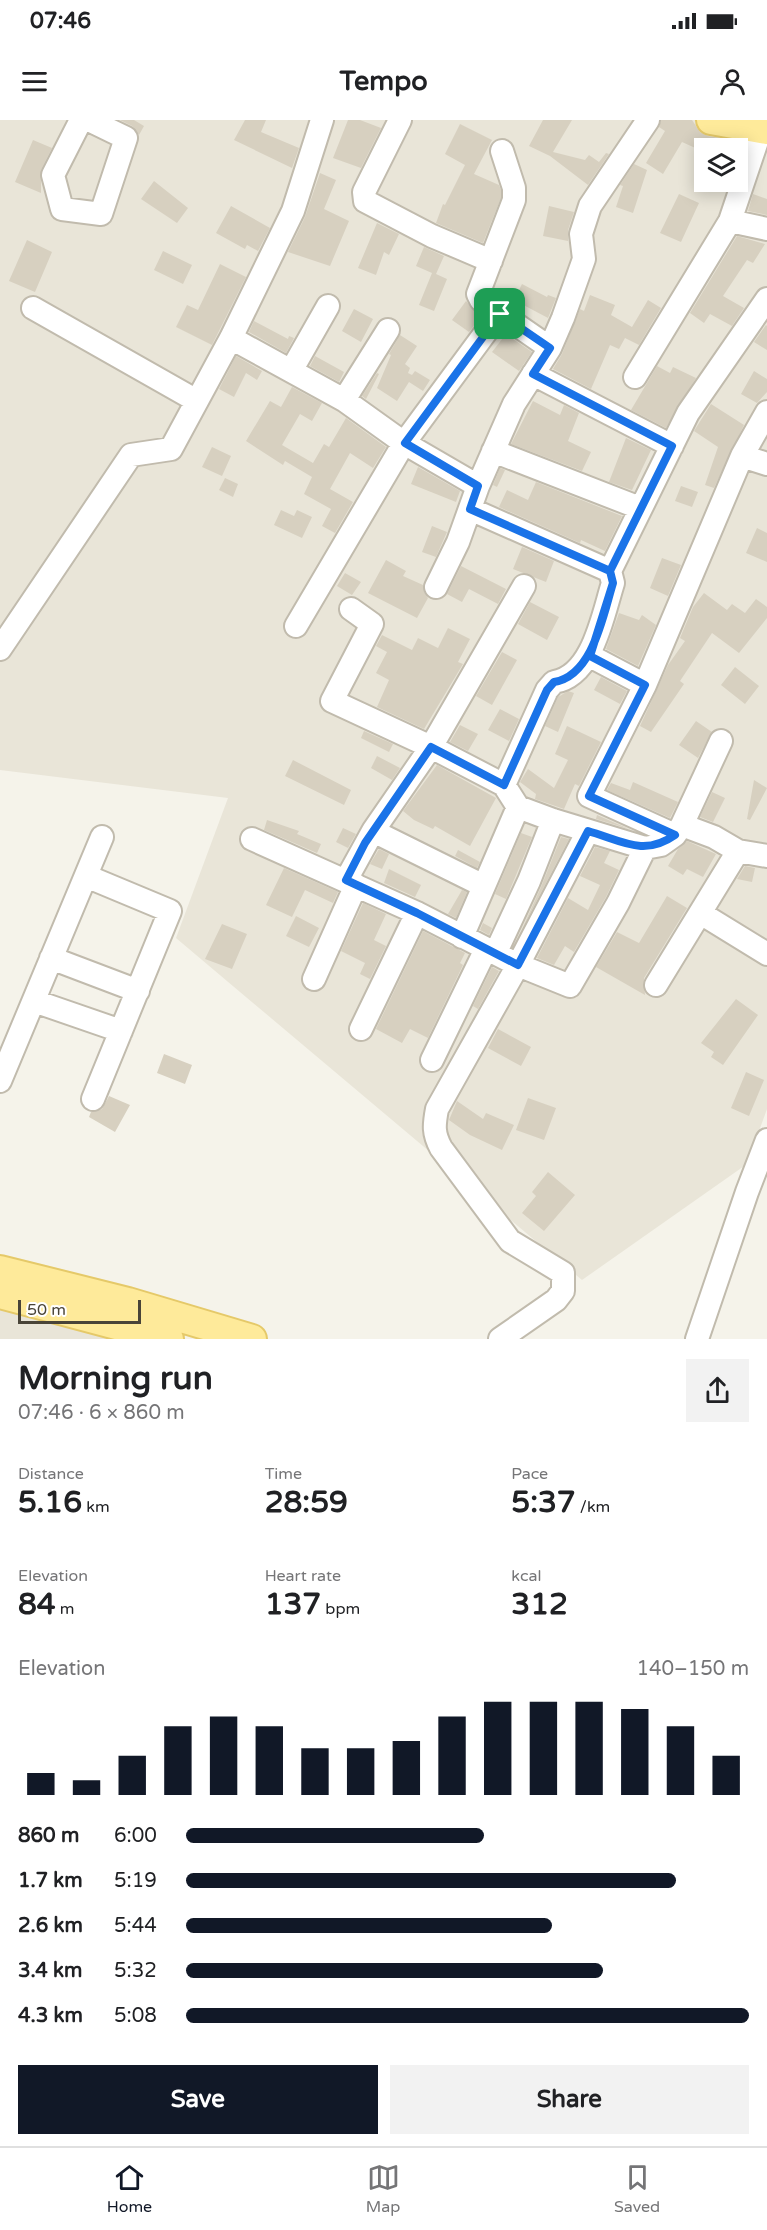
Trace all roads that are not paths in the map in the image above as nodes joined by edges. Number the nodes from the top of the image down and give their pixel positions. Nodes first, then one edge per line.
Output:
1 (81, 120) edge
2 (89, 120) edge
3 (400, 120) edge
4 (648, 120) edge
5 (711, 120) edge
6 (317, 121) edge
7 (764, 129) edge
8 (502, 151) dead end
9 (730, 221) junction
10 (767, 229) edge
11 (491, 261) junction
12 (767, 299) edge
13 (328, 306) dead end
14 (33, 308) dead end
15 (500, 314) junction
16 (388, 330) dead end
17 (231, 338) junction
18 (550, 348) junction
19 (291, 371) junction
20 (533, 374) junction
21 (635, 377) dead end
22 (344, 400) junction
23 (197, 401) junction
24 (767, 412) edge
25 (405, 443) junction
26 (672, 446) junction
27 (493, 451) junction
28 (742, 456) junction
29 (767, 464) edge
30 (478, 486) junction
31 (640, 508) junction
32 (470, 509) junction
33 (610, 571) junction
34 (524, 586) dead end
35 (436, 587) dead end
36 (351, 609) dead end
37 (296, 626) dead end
38 (0, 649) edge
39 (590, 656) junction
40 (645, 685) junction
41 (721, 741) dead end
42 (431, 747) junction
43 (504, 785) junction
44 (518, 807) junction
45 (553, 820) junction
46 (679, 830) junction
47 (373, 831) junction
48 (588, 831) junction
49 (102, 837) dead end
50 (252, 839) dead end
51 (645, 848) junction
52 (738, 851) junction
53 (767, 856) edge
54 (86, 876) junction
55 (351, 883) junction
56 (484, 886) junction
57 (417, 913) junction
58 (702, 914) junction
59 (462, 937) junction
60 (491, 950) junction
61 (767, 954) edge
62 (51, 958) junction
63 (518, 965) junction
64 (314, 979) dead end
65 (656, 985) dead end
66 (138, 991) junction
67 (34, 1001) junction
68 (361, 1029) dead end
69 (121, 1031) junction
70 (432, 1060) dead end
71 (0, 1081) edge
72 (93, 1099) dead end
73 (767, 1140) edge
74 (0, 1270) edge
75 (0, 1294) edge
76 (169, 1339) edge
77 (252, 1339) edge
78 (500, 1339) edge
79 (697, 1339) edge

1 - 2 street
3 - 11 street
4 - 18 street
5 - 7 main road
6 - 17 street
7 - 9 street
8 - 11 street
9 - 10 street
9 - 21 street
11 - 15 street
12 - 26 street
13 - 19 street
14 - 23 street
15 - 18 street
15 - 25 street
16 - 22 street
17 - 19 street
17 - 23 street
18 - 20 street
19 - 22 street
20 - 26 street
20 - 27 street
22 - 25 street
23 - 38 street
24 - 28 street
25 - 30 street
25 - 37 street
26 - 31 street
27 - 30 street
27 - 31 street
28 - 29 street
28 - 40 street
30 - 32 street
31 - 33 street
32 - 33 street
32 - 35 street
33 - 39 street
34 - 42 street
36 - 42 street
39 - 40 street
39 - 43 street
40 - 46 street
41 - 46 street
42 - 43 street
42 - 47 street
43 - 44 street
44 - 45 street
44 - 56 street
45 - 48 street
45 - 60 street
46 - 51 street
46 - 52 street
47 - 55 street
47 - 56 street
48 - 51 street
48 - 63 street
49 - 54 street
50 - 55 street
51 - 63 street
52 - 53 street
52 - 58 street
54 - 62 street
54 - 66 street
55 - 57 street
55 - 64 street
56 - 59 street
57 - 59 street
57 - 68 street
58 - 61 street
58 - 65 street
59 - 60 street
60 - 63 street
60 - 70 street
62 - 66 street
62 - 67 street
63 - 78 street
66 - 69 street
67 - 69 street
67 - 71 street
69 - 72 street
73 - 79 street
74 - 77 main road
75 - 76 main road

